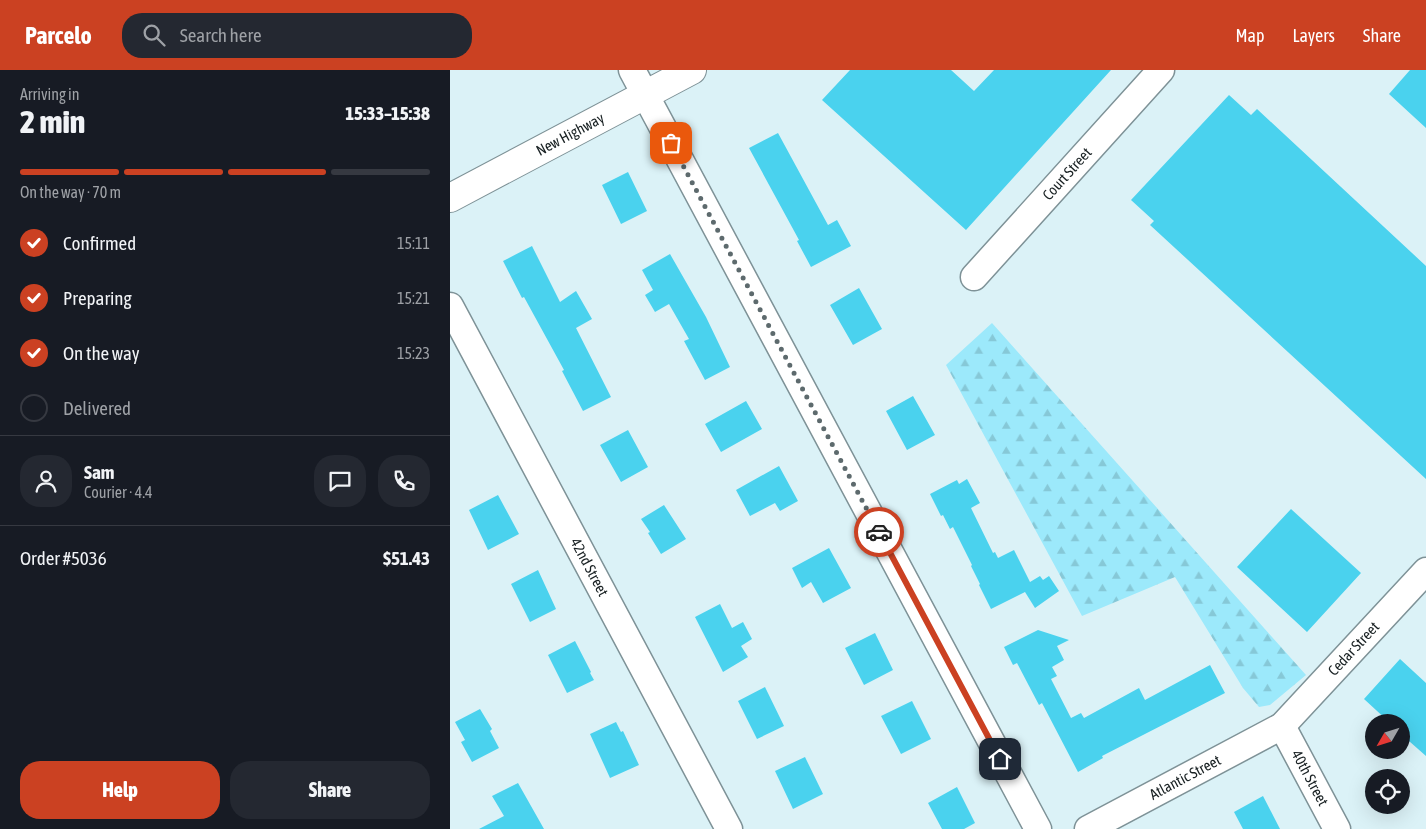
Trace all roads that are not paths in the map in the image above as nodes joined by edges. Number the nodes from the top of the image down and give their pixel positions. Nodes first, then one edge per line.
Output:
1 (632, 70) edge
2 (692, 70) edge
3 (1161, 70) edge
4 (645, 95) junction
5 (450, 198) edge
6 (974, 277) dead end
7 (450, 306) edge
8 (1426, 571) edge
9 (1282, 726) junction
10 (729, 829) edge
11 (1038, 829) edge
12 (1088, 829) edge
13 (1337, 829) edge

1 - 4 street
2 - 4 main road, New Highway
3 - 6 street, Court Street
4 - 5 main road, New Highway
4 - 11 street
7 - 10 street, 42nd Street
8 - 9 street, Cedar Street
9 - 12 street, Atlantic Street
9 - 13 street, 40th Street

